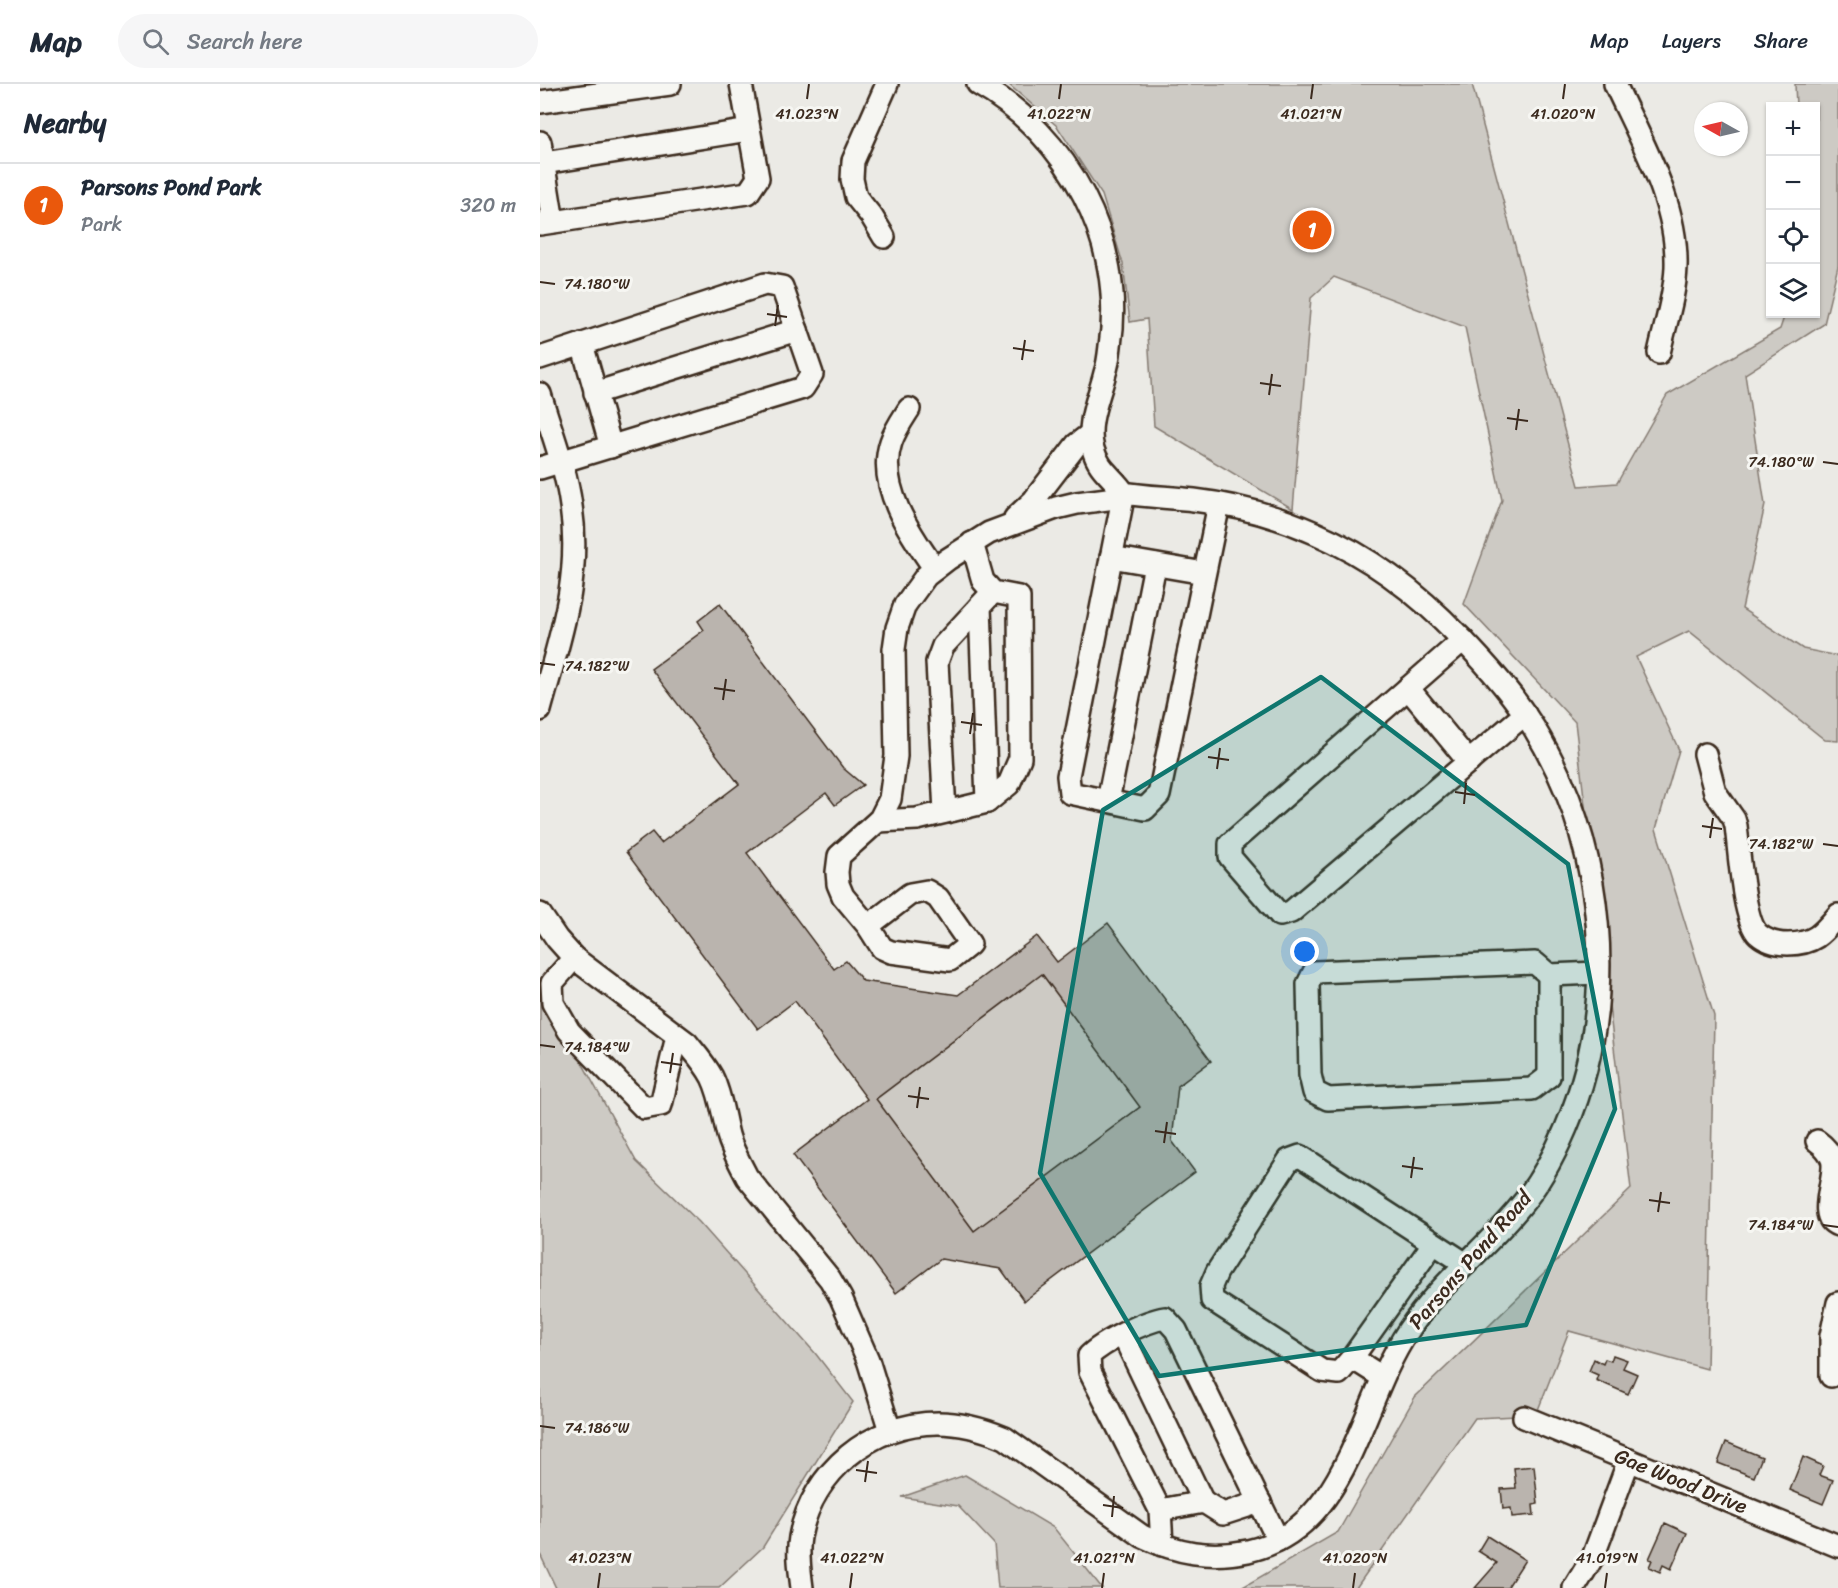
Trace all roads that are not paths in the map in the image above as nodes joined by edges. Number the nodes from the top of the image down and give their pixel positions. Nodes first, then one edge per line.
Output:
1 (670, 84) edge
2 (741, 84) edge
3 (887, 84) edge
4 (978, 84) edge
5 (1615, 84) edge
6 (540, 102) edge
7 (749, 130) junction
8 (540, 142) edge
9 (544, 163) junction
10 (547, 223) edge
11 (884, 237) dead end
12 (797, 330) junction
13 (582, 344) junction
14 (1659, 353) dead end
15 (540, 358) edge
16 (596, 393) junction
17 (540, 394) edge
18 (909, 410) dead end
19 (1090, 434) junction
20 (610, 447) junction
21 (561, 463) junction
22 (540, 468) edge
23 (1124, 493) junction
24 (1219, 504) junction
25 (1005, 526) junction
26 (972, 543) junction
27 (1111, 557) junction
28 (1155, 565) junction
29 (935, 569) junction
30 (1204, 573) junction
31 (986, 599) junction
32 (1463, 640) junction
33 (1408, 688) junction
34 (540, 710) edge
35 (1525, 714) junction
36 (1705, 754) dead end
37 (1469, 762) junction
38 (1108, 801) junction
39 (987, 802) junction
40 (945, 812) junction
41 (878, 821) junction
42 (540, 914) edge
43 (1838, 915) edge
44 (868, 926) dead end
45 (574, 958) junction
46 (1598, 974) junction
47 (1549, 975) junction
48 (677, 1036) junction
49 (1549, 1077) junction
50 (1581, 1085) junction
51 (1817, 1141) dead end
52 (1838, 1225) edge
53 (1433, 1244) junction
54 (1466, 1264) junction
55 (1838, 1302) edge
56 (1123, 1335) junction
57 (1352, 1358) junction
58 (1830, 1376) dead end
59 (1382, 1377) junction
60 (1524, 1417) dead end
61 (890, 1431) junction
62 (1629, 1460) junction
63 (1203, 1502) junction
64 (1260, 1502) junction
65 (1160, 1510) junction
66 (1278, 1540) junction
67 (1162, 1545) junction
68 (1838, 1546) edge
69 (802, 1588) edge
70 (1574, 1588) edge

1 - 6 street
2 - 7 street
3 - 11 street
4 - 19 street
5 - 14 street
7 - 9 street
7 - 10 street
8 - 9 street
9 - 10 street
12 - 13 street
12 - 16 street
12 - 20 street
13 - 15 street
13 - 16 street
16 - 20 street
17 - 21 street
18 - 29 street
19 - 23 street
19 - 25 street
20 - 21 street
21 - 22 street
21 - 34 street
23 - 24 street, Parsons Pond Road
23 - 25 street
23 - 27 street
24 - 30 street
24 - 32 street, Parsons Pond Road
25 - 26 street
26 - 29 street
26 - 31 street
27 - 28 street
27 - 38 street
28 - 30 street
28 - 38 street
29 - 41 street
30 - 38 street
31 - 39 street
31 - 39 street
31 - 40 street
32 - 33 street
32 - 35 street, Parsons Pond Road
33 - 37 street
33 - 37 street
35 - 37 street
35 - 46 street, Parsons Pond Road
36 - 43 street
39 - 40 street
40 - 41 street
41 - 44 street
42 - 45 street
45 - 48 street
45 - 48 street
46 - 47 street
46 - 50 street, Parsons Pond Road
47 - 49 street
47 - 49 street
48 - 61 street
49 - 50 street
50 - 54 street, Parsons Pond Road
51 - 52 street
53 - 54 street
53 - 57 street
53 - 57 street
54 - 59 street, Parsons Pond Road
55 - 58 street
56 - 63 street
56 - 64 street
56 - 65 street
57 - 59 street
59 - 66 street, Parsons Pond Road
60 - 62 street, Gae Wood Drive
61 - 67 street, Parsons Pond Road
61 - 69 street, Parsons Pond Road
62 - 68 street, Gae Wood Drive
62 - 70 street
63 - 64 street
63 - 65 street
64 - 66 street
65 - 67 street
66 - 67 street, Parsons Pond Road

